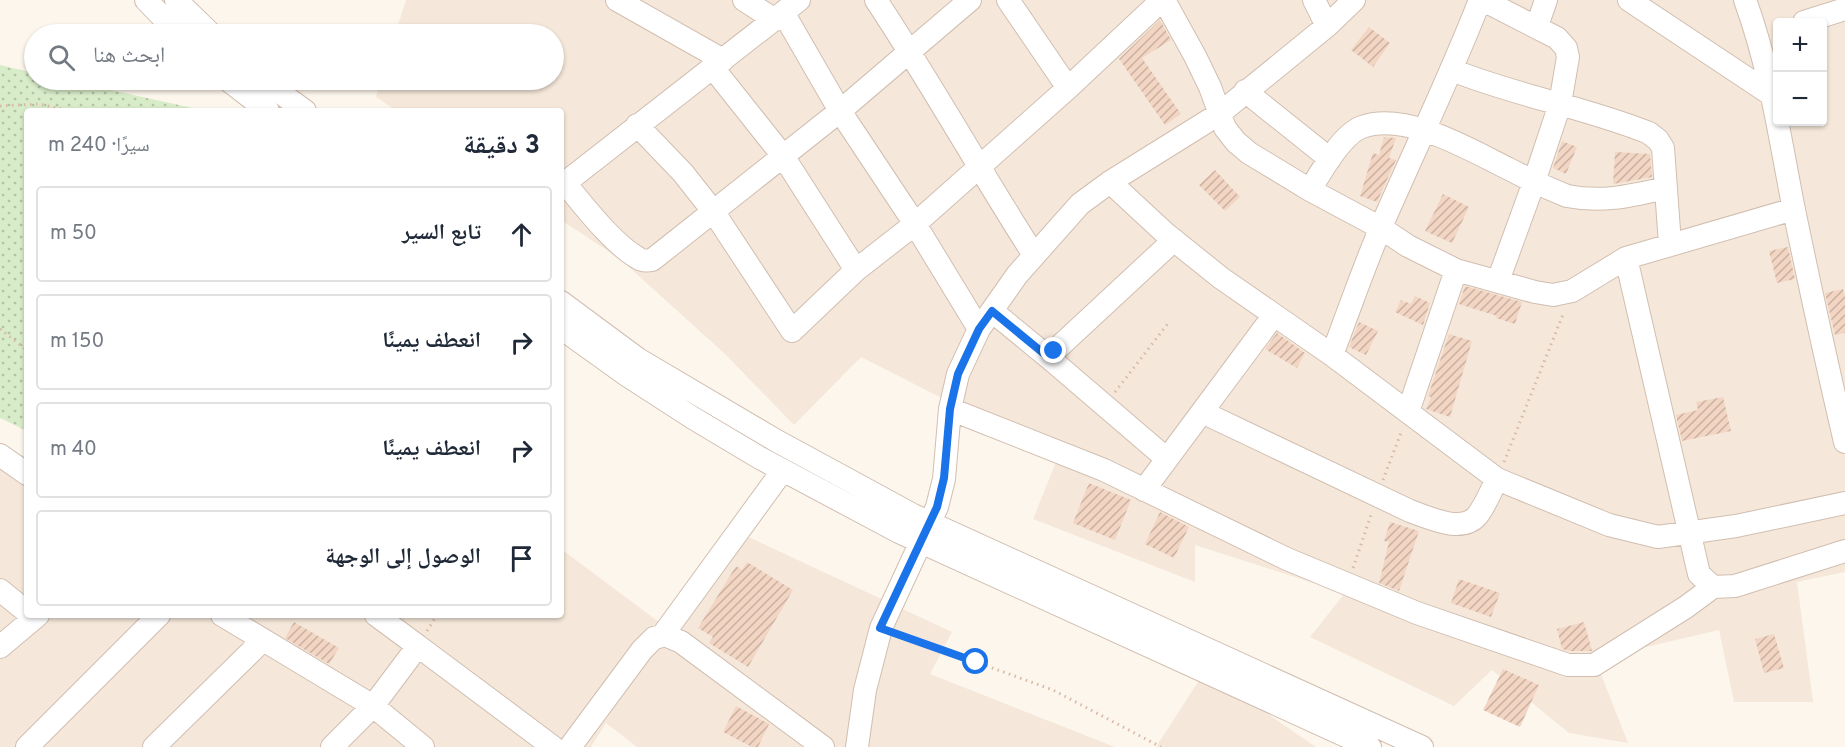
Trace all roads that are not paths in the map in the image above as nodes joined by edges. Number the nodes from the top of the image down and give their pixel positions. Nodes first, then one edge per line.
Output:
1 (146, 0) edge
2 (176, 0) edge
3 (617, 0) edge
4 (744, 0) edge
5 (876, 0) edge
6 (970, 0) edge
7 (1008, 0) edge
8 (1163, 0) edge
9 (1314, 0) edge
10 (1354, 0) edge
11 (1482, 0) edge
12 (1546, 0) edge
13 (1629, 0) edge
14 (1745, 0) edge
15 (1845, 9) edge
16 (786, 11) edge
17 (1817, 18) edge
18 (169, 24) edge
19 (201, 24) edge
20 (1327, 26) junction
21 (1537, 26) junction
22 (1768, 34) edge
23 (910, 51) junction
24 (718, 64) junction
25 (1452, 70) junction
26 (1068, 88) junction
27 (241, 90) edge
28 (277, 90) edge
29 (1245, 91) junction
30 (1772, 95) junction
31 (1560, 104) junction
32 (264, 108) edge
33 (301, 108) edge
34 (840, 111) junction
35 (1219, 114) junction
36 (638, 125) junction
37 (1423, 130) junction
38 (783, 156) junction
39 (1330, 159) junction
40 (978, 168) junction
41 (1110, 182) junction
42 (1534, 182) junction
43 (564, 183) edge
44 (564, 185) edge
45 (1665, 188) junction
46 (1310, 190) junction
47 (1794, 209) junction
48 (713, 212) junction
49 (915, 224) junction
50 (1381, 228) junction
51 (1174, 240) junction
52 (1670, 244) junction
53 (1034, 255) junction
54 (1626, 258) junction
55 (856, 270) junction
56 (1456, 270) junction
57 (1498, 281) junction
58 (564, 304) edge
59 (1274, 315) junction
60 (985, 320) junction
61 (564, 330) edge
62 (1332, 355) junction
63 (1048, 357) junction
64 (950, 409) junction
65 (1202, 412) junction
66 (1408, 412) junction
67 (1845, 442) edge
68 (0, 455) edge
69 (1167, 459) junction
70 (783, 470) junction
71 (24, 472) edge
72 (1497, 479) junction
73 (1144, 489) junction
74 (1845, 503) edge
75 (925, 532) junction
76 (1688, 533) junction
77 (1845, 551) edge
78 (1713, 587) junction
79 (0, 590) edge
80 (24, 608) edge
81 (30, 618) edge
82 (156, 618) edge
83 (227, 618) edge
84 (380, 618) edge
85 (662, 636) junction
86 (263, 640) junction
87 (0, 646) edge
88 (418, 646) junction
89 (373, 706) junction
90 (27, 747) edge
91 (154, 747) edge
92 (332, 747) edge
93 (423, 747) edge
94 (553, 747) edge
95 (570, 747) edge
96 (823, 747) edge
97 (857, 747) edge
98 (1370, 747) edge
99 (1422, 747) edge

1 - 18 street
2 - 19 street
3 - 24 street
4 - 16 street
5 - 23 street
6 - 23 street
7 - 26 street
8 - 26 street
8 - 35 street
9 - 20 street
10 - 20 street
11 - 21 street
11 - 25 street
12 - 21 street
13 - 30 street
14 - 22 street
15 - 17 street
16 - 24 street
16 - 34 street
20 - 29 street
21 - 31 street
22 - 30 street
23 - 34 street
23 - 40 street
24 - 36 street
24 - 38 street
25 - 31 street
25 - 37 street
26 - 40 street
27 - 32 street
28 - 33 street
29 - 35 street
29 - 39 street
30 - 47 street
31 - 42 street
31 - 45 street
34 - 38 street
34 - 49 street
35 - 41 street
35 - 46 street
36 - 43 street
36 - 48 street
37 - 39 street
37 - 42 street
37 - 50 street
38 - 48 street
38 - 55 street
39 - 46 street
40 - 49 street
40 - 53 street
41 - 51 street
41 - 53 street
42 - 45 street
42 - 57 street
44 - 48 street
45 - 52 street
46 - 50 street
47 - 52 street
47 - 67 street
48 - 55 street
49 - 55 street
49 - 60 street
50 - 56 street
50 - 62 street
51 - 59 street
51 - 63 street
52 - 54 street
53 - 60 street
54 - 57 street
54 - 76 street
56 - 57 street
56 - 66 street
58 - 75 street
59 - 62 street
59 - 65 street
60 - 63 street
60 - 64 street
61 - 70 street
62 - 66 street
63 - 69 street
64 - 73 street
64 - 75 street
65 - 69 street
65 - 72 street
66 - 72 street
68 - 71 street
69 - 73 street
70 - 75 street
70 - 85 street
72 - 76 street
73 - 78 street
74 - 76 street
75 - 97 street
75 - 98 street
75 - 99 street
76 - 78 street
77 - 78 street
79 - 80 street
81 - 87 street
82 - 90 street
83 - 86 street
84 - 88 street
85 - 95 street
85 - 96 street
86 - 89 street
86 - 91 street
88 - 89 street
88 - 94 street
89 - 92 street
89 - 93 street

